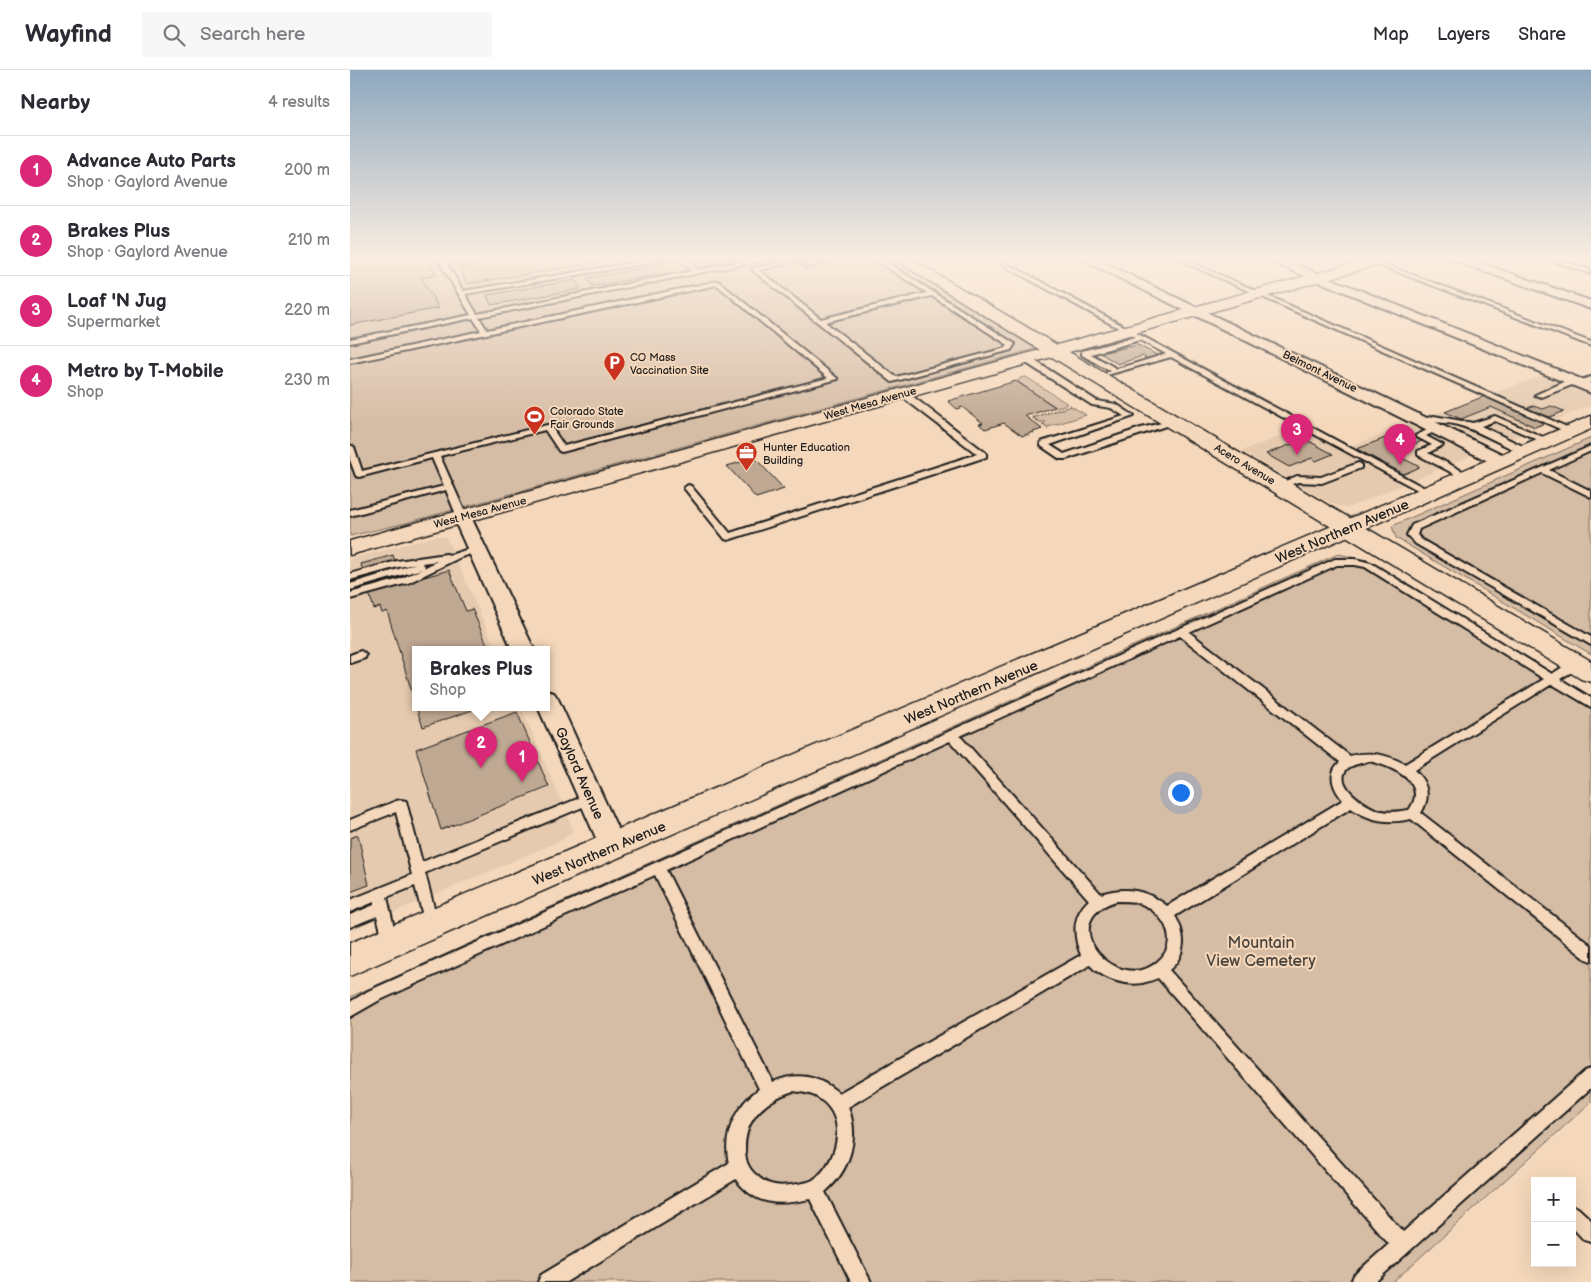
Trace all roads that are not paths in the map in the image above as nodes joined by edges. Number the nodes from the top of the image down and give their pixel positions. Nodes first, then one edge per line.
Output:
1 (486, 314) edge
2 (577, 314) edge
3 (754, 314) edge
4 (811, 314) edge
5 (851, 314) edge
6 (964, 314) edge
7 (995, 314) edge
8 (1098, 314) edge
9 (1190, 314) edge
10 (1202, 314) edge
11 (1304, 314) edge
12 (1410, 314) edge
13 (1515, 314) edge
14 (474, 316) junction
15 (820, 321) junction
16 (485, 333) junction
17 (1136, 334) junction
18 (350, 341) edge
19 (1591, 344) edge
20 (1057, 350) junction
21 (1173, 354) junction
22 (1026, 360) junction
23 (350, 361) edge
24 (1107, 373) junction
25 (1584, 383) edge
26 (904, 394) junction
27 (1540, 395) dead end
28 (1421, 421) junction
29 (1174, 422) junction
30 (1591, 422) edge
31 (1474, 426) junction
32 (1436, 429) junction
33 (1572, 431) junction
34 (1480, 439) junction
35 (1548, 441) junction
36 (350, 447) edge
37 (1591, 448) edge
38 (1526, 451) junction
39 (435, 455) junction
40 (1502, 461) junction
41 (1358, 466) dead end
42 (1542, 470) junction
43 (1467, 477) junction
44 (1280, 486) junction
45 (449, 487) junction
46 (688, 488) dead end
47 (1430, 493) junction
48 (1591, 494) edge
49 (350, 513) edge
50 (462, 517) junction
51 (1350, 528) junction
52 (350, 548) edge
53 (478, 549) junction
54 (458, 555) junction
55 (350, 577) edge
56 (350, 582) edge
57 (350, 587) edge
58 (350, 592) edge
59 (350, 596) edge
60 (1180, 631) junction
61 (1591, 642) edge
62 (522, 646) edge
63 (362, 655) dead end
64 (350, 659) edge
65 (1584, 669) edge
66 (1552, 679) junction
67 (1591, 703) edge
68 (550, 708) edge
69 (952, 735) junction
70 (1347, 761) junction
71 (1405, 770) junction
72 (592, 798) junction
73 (1350, 802) junction
74 (1413, 814) junction
75 (350, 825) edge
76 (613, 847) junction
77 (658, 867) junction
78 (418, 874) junction
79 (381, 901) junction
80 (1099, 901) junction
81 (350, 906) edge
82 (1166, 914) junction
83 (350, 921) edge
84 (432, 925) junction
85 (390, 943) junction
86 (1591, 954) edge
87 (1091, 957) junction
88 (352, 960) edge
89 (1160, 970) junction
90 (350, 1010) edge
91 (1591, 1077) edge
92 (768, 1091) junction
93 (838, 1103) junction
94 (738, 1168) junction
95 (814, 1189) junction
96 (1576, 1218) edge
97 (1591, 1233) edge
98 (1402, 1245) junction
99 (548, 1282) edge
100 (861, 1282) edge
101 (1361, 1282) edge

1 - 14 lane
2 - 16 lane
3 - 39 lane
4 - 15 lane
5 - 15 lane
6 - 15 lane
7 - 20 street, Acero Avenue
8 - 17 lane
9 - 17 street, West Mesa Avenue
10 - 28 street, Belmont Avenue
11 - 33 lane
12 - 25 street
13 - 19 lane
14 - 16 lane
14 - 18 lane
16 - 23 lane
17 - 20 street, West Mesa Avenue
17 - 21 lane
17 - 24 lane
20 - 22 street, West Mesa Avenue
20 - 24 street, Acero Avenue
21 - 24 lane
21 - 47 lane
22 - 26 street, West Mesa Avenue
22 - 29 lane
24 - 29 street, Acero Avenue
25 - 27 lane
26 - 46 lane
26 - 50 street, West Mesa Avenue
28 - 31 lane
28 - 32 street, Belmont Avenue
29 - 44 street, Acero Avenue
30 - 33 street, West Northern Avenue
31 - 34 lane
31 - 35 lane
32 - 34 street, Belmont Avenue
32 - 43 lane
33 - 35 street, West Northern Avenue
34 - 38 lane
34 - 40 street, Belmont Avenue
35 - 38 street, West Northern Avenue
36 - 39 lane
37 - 42 lane
38 - 40 street, West Northern Avenue
39 - 45 lane
40 - 43 street, West Northern Avenue
41 - 44 lane
42 - 48 lane
42 - 61 lane
43 - 47 street, West Northern Avenue
44 - 51 street, Acero Avenue
45 - 49 lane
45 - 50 lane
47 - 51 street, West Northern Avenue
50 - 52 street, West Mesa Avenue
50 - 53 street
51 - 65 street, Acero Avenue
51 - 76 street, West Northern Avenue
53 - 54 lane
53 - 62 street
54 - 55 lane
54 - 56 lane
54 - 57 lane
54 - 58 lane
54 - 59 lane
60 - 66 lane
60 - 69 lane
60 - 70 lane
63 - 64 lane
65 - 66 lane
66 - 67 lane
66 - 71 lane
68 - 72 street, Gaylord Avenue
69 - 77 lane
69 - 80 lane
70 - 71 lane
70 - 73 lane
71 - 74 lane
72 - 76 street, Gaylord Avenue
72 - 78 lane
73 - 74 lane
73 - 82 lane
74 - 86 lane
75 - 78 lane
76 - 84 street, West Northern Avenue
77 - 90 lane
77 - 92 lane
78 - 79 lane
78 - 84 lane
79 - 81 lane
79 - 83 lane
79 - 85 lane
80 - 82 lane
80 - 87 lane
82 - 89 lane
84 - 85 street, West Northern Avenue
85 - 88 street, West Northern Avenue
87 - 89 lane
87 - 93 lane
89 - 98 lane
91 - 98 lane
92 - 93 lane
92 - 94 lane
93 - 95 lane
94 - 95 lane
94 - 99 lane
95 - 100 lane
96 - 97 lane
98 - 101 lane

